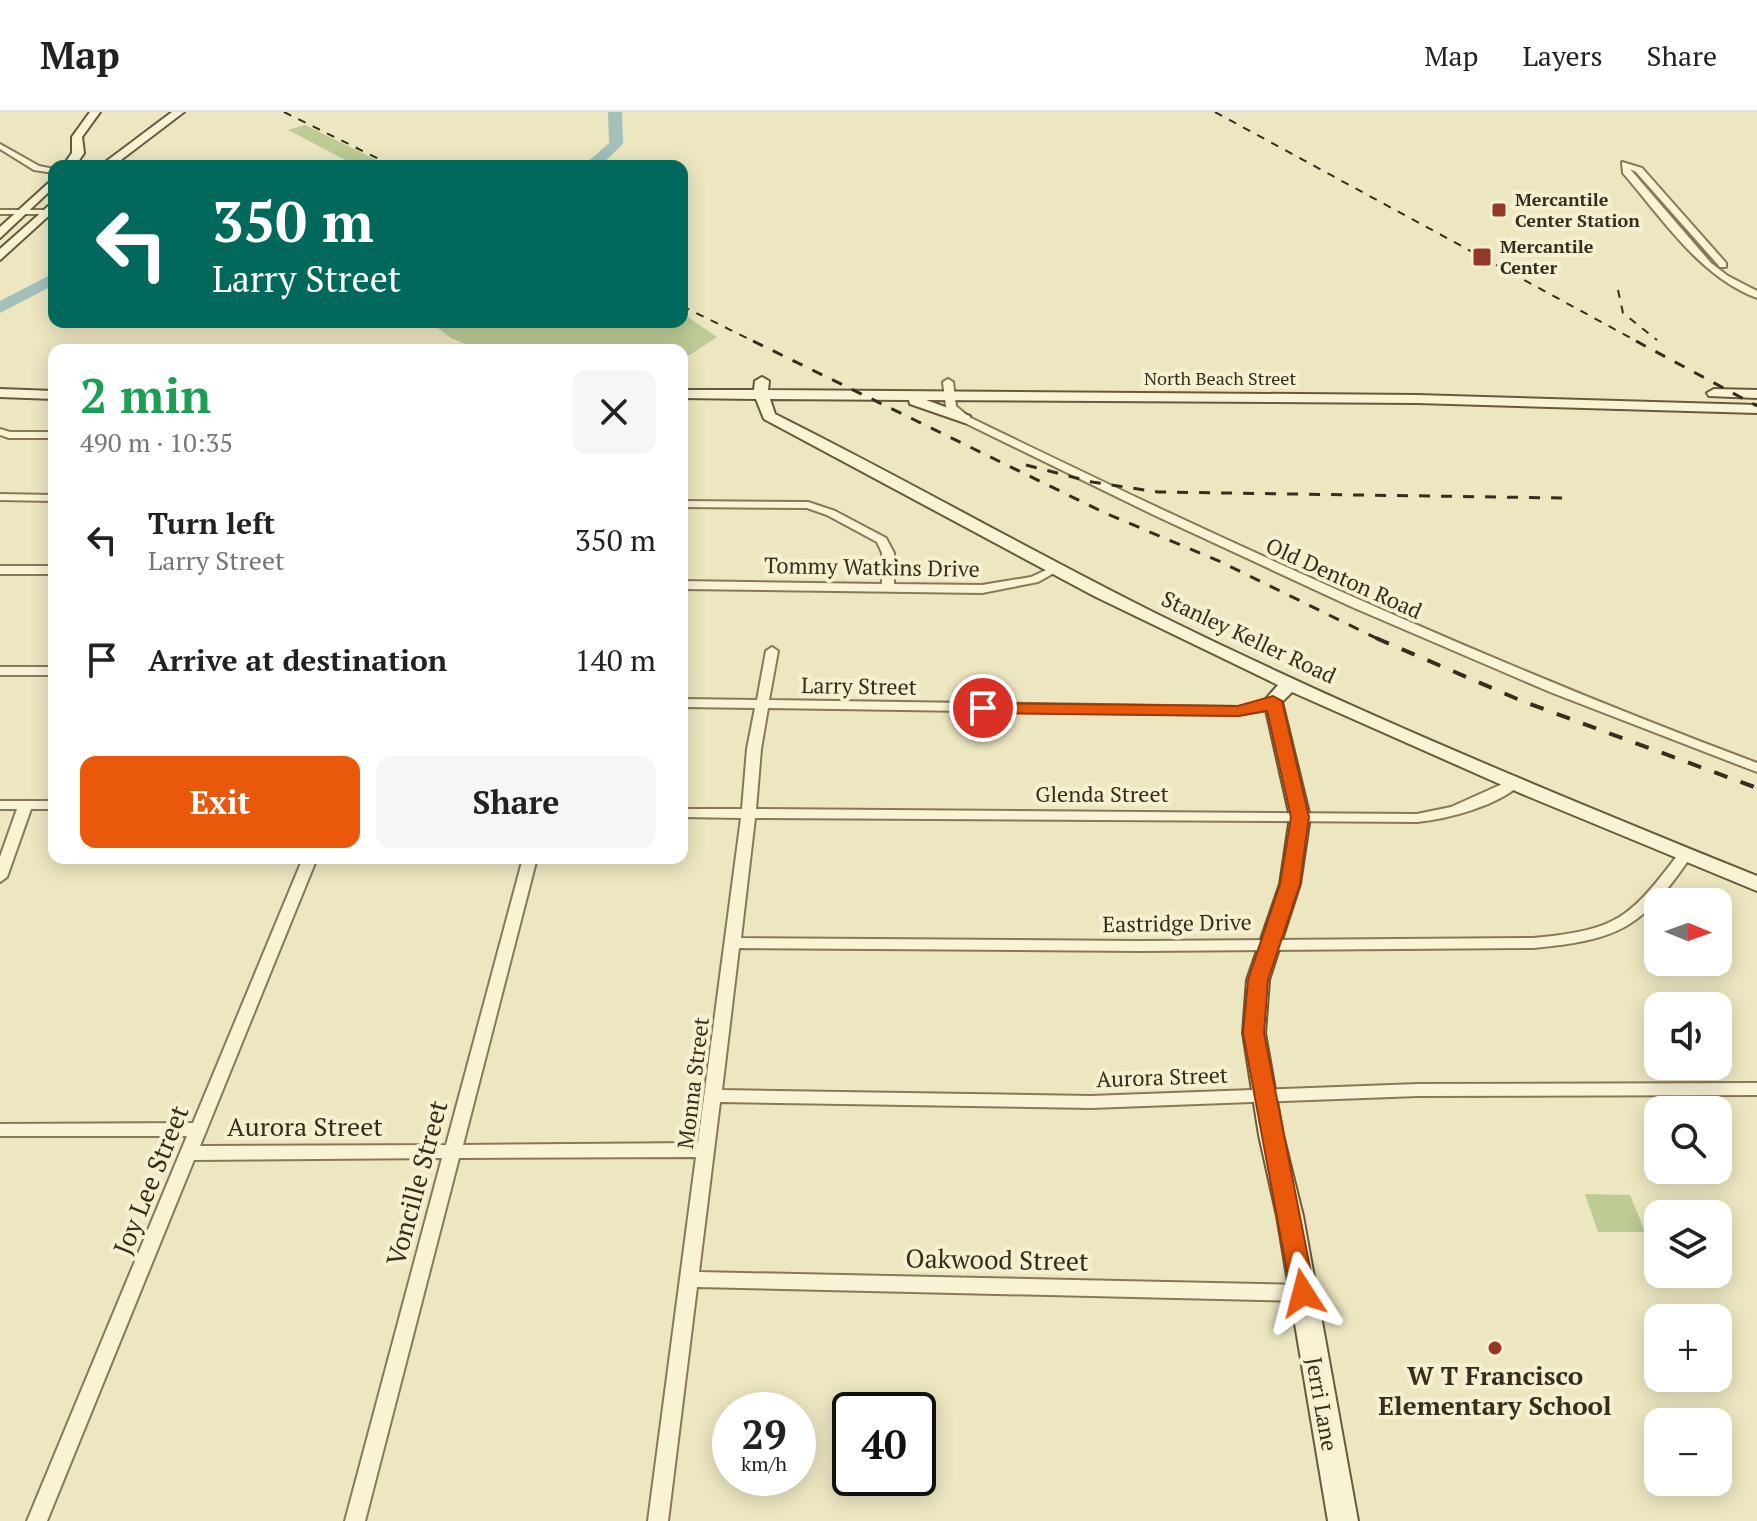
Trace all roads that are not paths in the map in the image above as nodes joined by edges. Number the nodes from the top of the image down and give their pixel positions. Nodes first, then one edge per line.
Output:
1 (95, 112) edge
2 (179, 112) edge
3 (0, 146) edge
4 (73, 160) edge
5 (114, 160) edge
6 (48, 170) edge
7 (48, 187) edge
8 (48, 208) edge
9 (48, 209) edge
10 (0, 212) edge
11 (22, 212) junction
12 (0, 234) edge
13 (0, 256) edge
14 (1757, 287) edge
15 (1757, 295) edge
16 (688, 381) edge
17 (0, 383) edge
18 (48, 383) edge
19 (761, 387) junction
20 (949, 389) junction
21 (1243, 391) junction
22 (0, 393) edge
23 (1461, 393) junction
24 (688, 394) edge
25 (706, 394) junction
26 (799, 394) junction
27 (1757, 394) edge
28 (48, 395) edge
29 (891, 395) junction
30 (982, 396) junction
31 (1757, 409) edge
32 (769, 416) junction
33 (965, 419) junction
34 (0, 432) edge
35 (48, 435) edge
36 (0, 497) edge
37 (48, 498) edge
38 (688, 504) edge
39 (1057, 568) junction
40 (0, 570) edge
41 (48, 570) edge
42 (688, 585) edge
43 (888, 588) junction
44 (772, 651) dead end
45 (0, 671) edge
46 (48, 671) edge
47 (1282, 692) junction
48 (688, 703) edge
49 (762, 705) junction
50 (1757, 768) edge
51 (1514, 784) junction
52 (0, 805) edge
53 (26, 805) junction
54 (48, 805) edge
55 (688, 813) edge
56 (749, 813) junction
57 (1300, 817) junction
58 (1685, 855) junction
59 (308, 864) edge
60 (528, 864) edge
61 (0, 877) edge
62 (1757, 884) edge
63 (731, 943) junction
64 (1271, 944) junction
65 (1757, 1089) edge
66 (1264, 1094) junction
67 (713, 1096) junction
68 (200, 1129) junction
69 (0, 1130) edge
70 (707, 1150) junction
71 (452, 1152) junction
72 (191, 1153) junction
73 (690, 1279) junction
74 (1303, 1293) junction
75 (37, 1521) edge
76 (355, 1521) edge
77 (658, 1521) edge
78 (1343, 1521) edge

1 - 4 main road
2 - 5 main road
3 - 6 street
7 - 11 main road
8 - 11 street
9 - 13 main road
10 - 11 street
11 - 12 main road
14 - 15 street
16 - 19 main road, North Beach Street
17 - 18 main road
19 - 20 main road, North Beach Street
19 - 25 main road, North Beach Street
19 - 26 main road, North Beach Street
19 - 32 main road
20 - 21 main road, North Beach Street
20 - 29 main road, North Beach Street
20 - 30 main road, North Beach Street
20 - 33 street, Old Denton Road
21 - 23 main road, North Beach Street
21 - 30 main road, North Beach Street
22 - 28 main road
23 - 27 main road, North Beach Street
23 - 31 main road, North Beach Street
24 - 25 main road, North Beach Street
25 - 32 main road, Stanley Keller Road
26 - 29 main road, North Beach Street
26 - 32 main road
29 - 33 main road
30 - 33 main road
32 - 39 main road, Stanley Keller Road
33 - 50 street, Old Denton Road
34 - 35 street
36 - 37 street
38 - 43 street
39 - 43 street, Tommy Watkins Drive
39 - 47 main road, Stanley Keller Road
40 - 41 street
42 - 43 street, Tommy Watkins Drive
44 - 49 street, Monna Street
45 - 46 street
47 - 49 street, Larry Street
47 - 51 main road, Stanley Keller Road
47 - 57 main road, Jerri Lane
48 - 49 street, Larry Street
49 - 56 street, Monna Street
51 - 57 street, Glenda Street
51 - 58 main road, Stanley Keller Road
52 - 53 street
53 - 54 street
53 - 61 street
55 - 56 street, Glenda Street
56 - 57 street, Glenda Street
56 - 63 street, Monna Street
57 - 64 main road, Jerri Lane
58 - 62 main road, Stanley Keller Road
58 - 64 street, Eastridge Drive
59 - 68 street, Joy Lee Street
60 - 71 street, Voncille Street
63 - 64 street, Eastridge Drive
63 - 67 street, Monna Street
64 - 66 main road, Jerri Lane
65 - 66 street, Aurora Street
66 - 67 street, Aurora Street
66 - 74 main road, Jerri Lane
67 - 70 street, Monna Street
68 - 69 street, Aurora Street
68 - 72 street, Joy Lee Street
70 - 71 street, Aurora Street
70 - 73 street, Monna Street
71 - 72 street, Aurora Street
71 - 76 street, Voncille Street
72 - 75 street, Joy Lee Street
73 - 74 street, Oakwood Street
73 - 77 street, Monna Street
74 - 78 main road, Jerri Lane

